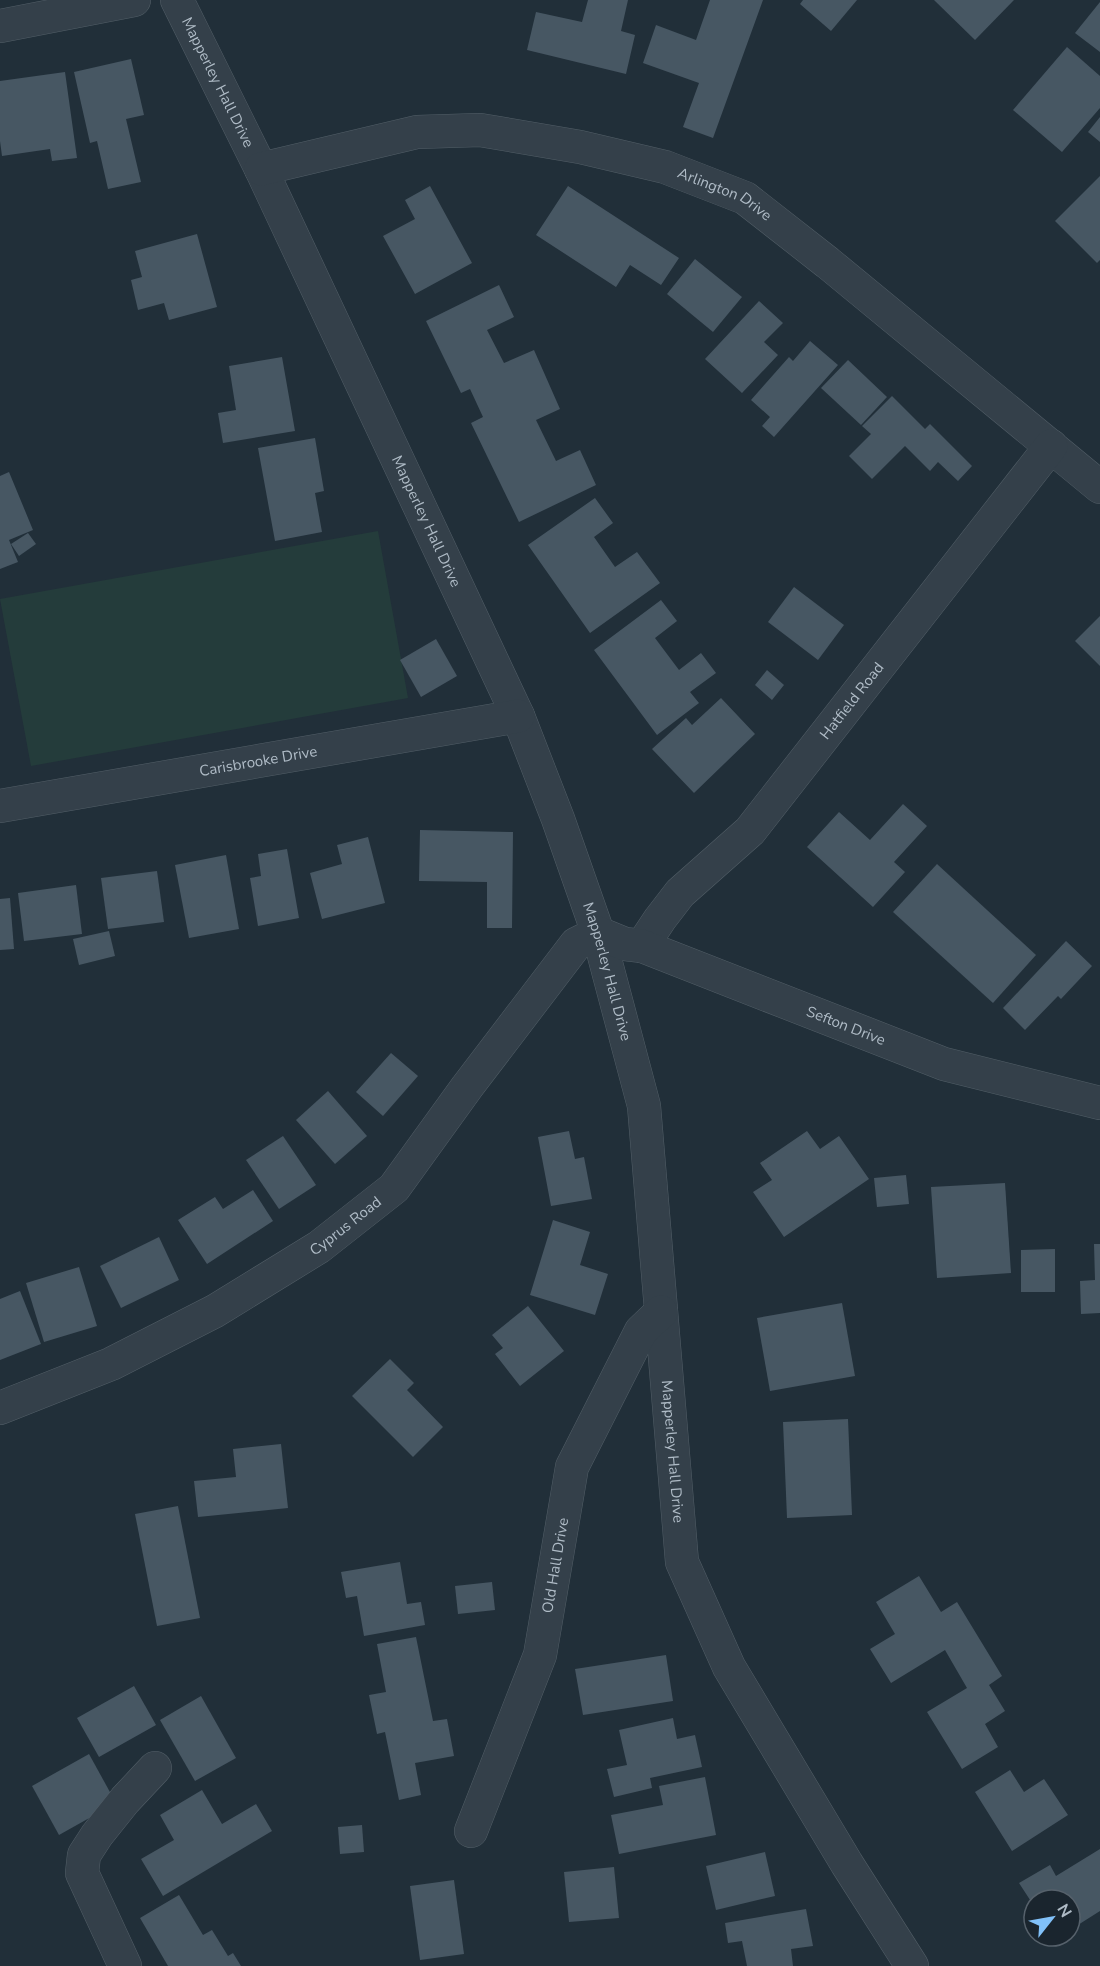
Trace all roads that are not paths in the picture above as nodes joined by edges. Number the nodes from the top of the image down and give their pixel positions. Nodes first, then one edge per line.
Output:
1 (134, 0) edge
2 (177, 0) edge
3 (0, 26) edge
4 (261, 169) junction
5 (1051, 446) junction
6 (1100, 487) edge
7 (518, 716) junction
8 (0, 806) edge
9 (598, 933) junction
10 (642, 946) junction
11 (1100, 1102) edge
12 (661, 1312) junction
13 (0, 1408) edge
14 (154, 1768) dead end
15 (471, 1831) dead end
16 (125, 1966) edge
17 (912, 1966) edge

1 - 3 street
2 - 4 street, Mapperley Hall Drive
4 - 5 street, Arlington Drive
4 - 7 street, Mapperley Hall Drive
5 - 6 street, Arlington Drive
5 - 10 street, Hatfield Road
7 - 8 street, Carisbrooke Drive
7 - 9 street, Mapperley Hall Drive
9 - 10 street, Sefton Drive
9 - 12 street, Mapperley Hall Drive
9 - 13 street, Cyprus Road
10 - 11 street, Sefton Drive
12 - 15 street, Old Hall Drive
12 - 17 street, Mapperley Hall Drive
14 - 16 street

